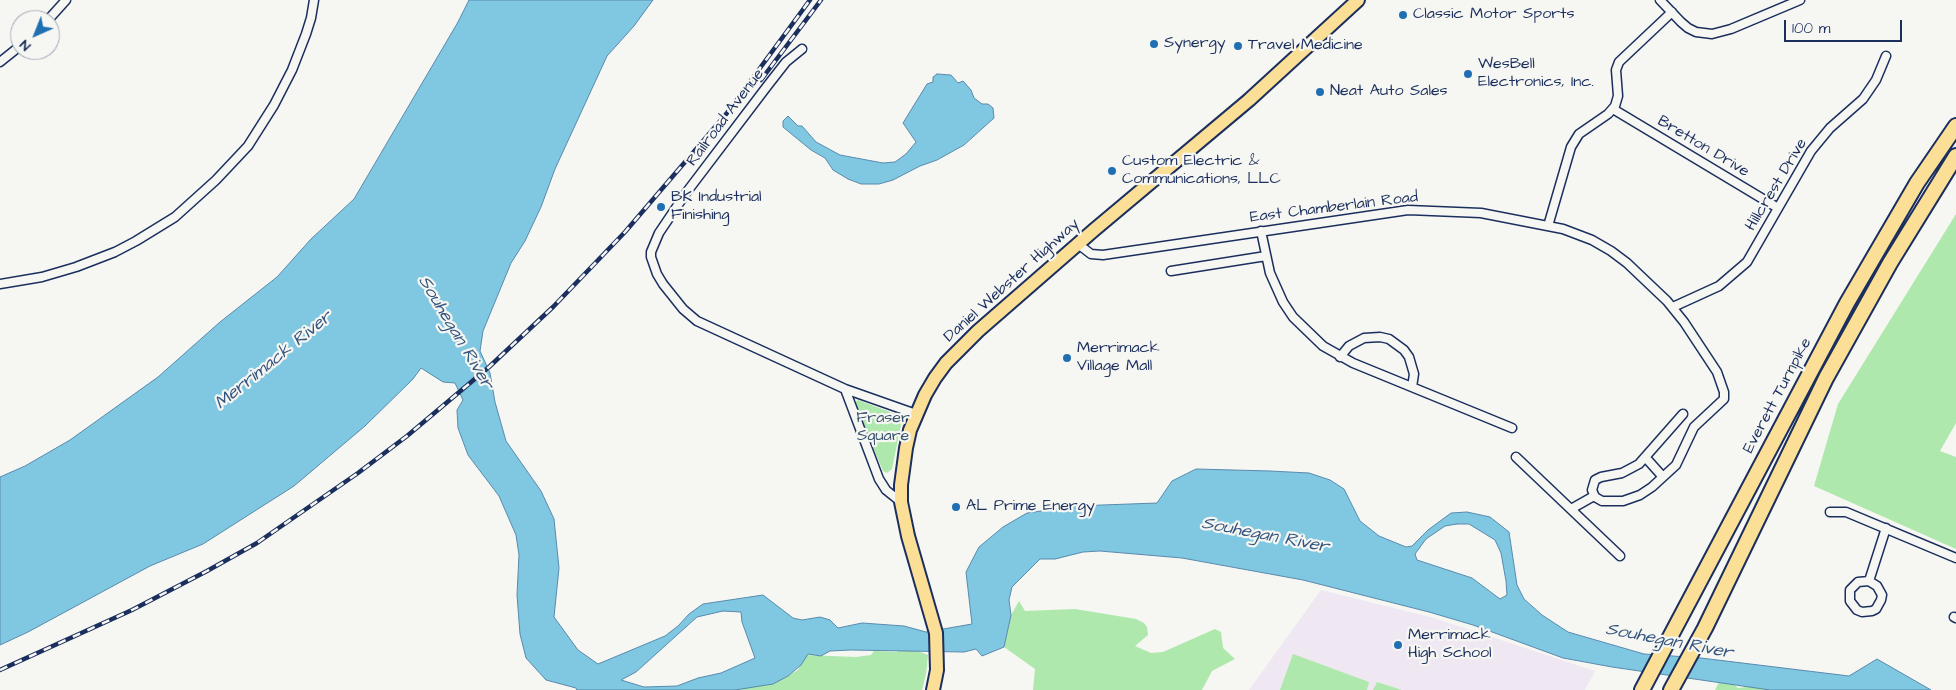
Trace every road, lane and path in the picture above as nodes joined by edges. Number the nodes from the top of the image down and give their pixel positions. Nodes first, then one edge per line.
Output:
1 (66, 0) edge
2 (314, 0) edge
3 (1358, 0) edge
4 (1660, 0) edge
5 (1800, 0) edge
6 (57, 10) edge
7 (1672, 12) junction
8 (802, 49) dead end
9 (10, 54) edge
10 (1886, 56) dead end
11 (0, 62) edge
12 (1613, 109) junction
13 (1956, 126) edge
14 (1956, 156) edge
15 (1778, 208) junction
16 (1548, 226) junction
17 (1261, 231) junction
18 (1078, 244) junction
19 (1266, 256) junction
20 (1171, 271) dead end
21 (0, 284) edge
22 (1673, 307) junction
23 (1340, 357) junction
24 (1412, 387) junction
25 (845, 390) junction
26 (916, 414) junction
27 (1683, 414) dead end
28 (1512, 428) dead end
29 (1516, 457) dead end
30 (1646, 458) junction
31 (1664, 477) junction
32 (1594, 496) junction
33 (902, 502) junction
34 (1571, 509) junction
35 (1830, 512) dead end
36 (1886, 528) junction
37 (1620, 556) dead end
38 (1956, 558) edge
39 (1869, 581) junction
40 (933, 690) edge
41 (1642, 690) edge
42 (1671, 690) edge

1 - 6 street
2 - 21 street
3 - 18 main road, Daniel Webster Highway
4 - 7 street
5 - 7 street
7 - 12 street
8 - 25 street, Railroad Avenue
9 - 11 street
10 - 15 street, Hillcrest Drive
12 - 15 street, Bretton Drive
12 - 16 street
13 - 41 highway, Everett Turnpike
14 - 42 highway
15 - 22 street, Hillcrest Drive
16 - 17 street, East Chamberlain Road
16 - 22 street, East Chamberlain Road
17 - 18 street, East Chamberlain Road
17 - 19 street
18 - 26 main road, Daniel Webster Highway
19 - 20 street
19 - 23 street
22 - 31 street, East Chamberlain Road
23 - 24 street
23 - 24 street
24 - 28 street
25 - 26 street, Railroad Avenue
25 - 33 street
26 - 33 main road, Daniel Webster Highway
27 - 30 street
29 - 34 street
30 - 31 street
30 - 32 street
31 - 32 street
32 - 34 street
33 - 40 main road, Daniel Webster Highway
34 - 37 street
35 - 36 street
36 - 38 street
36 - 39 street
39 - 39 street

